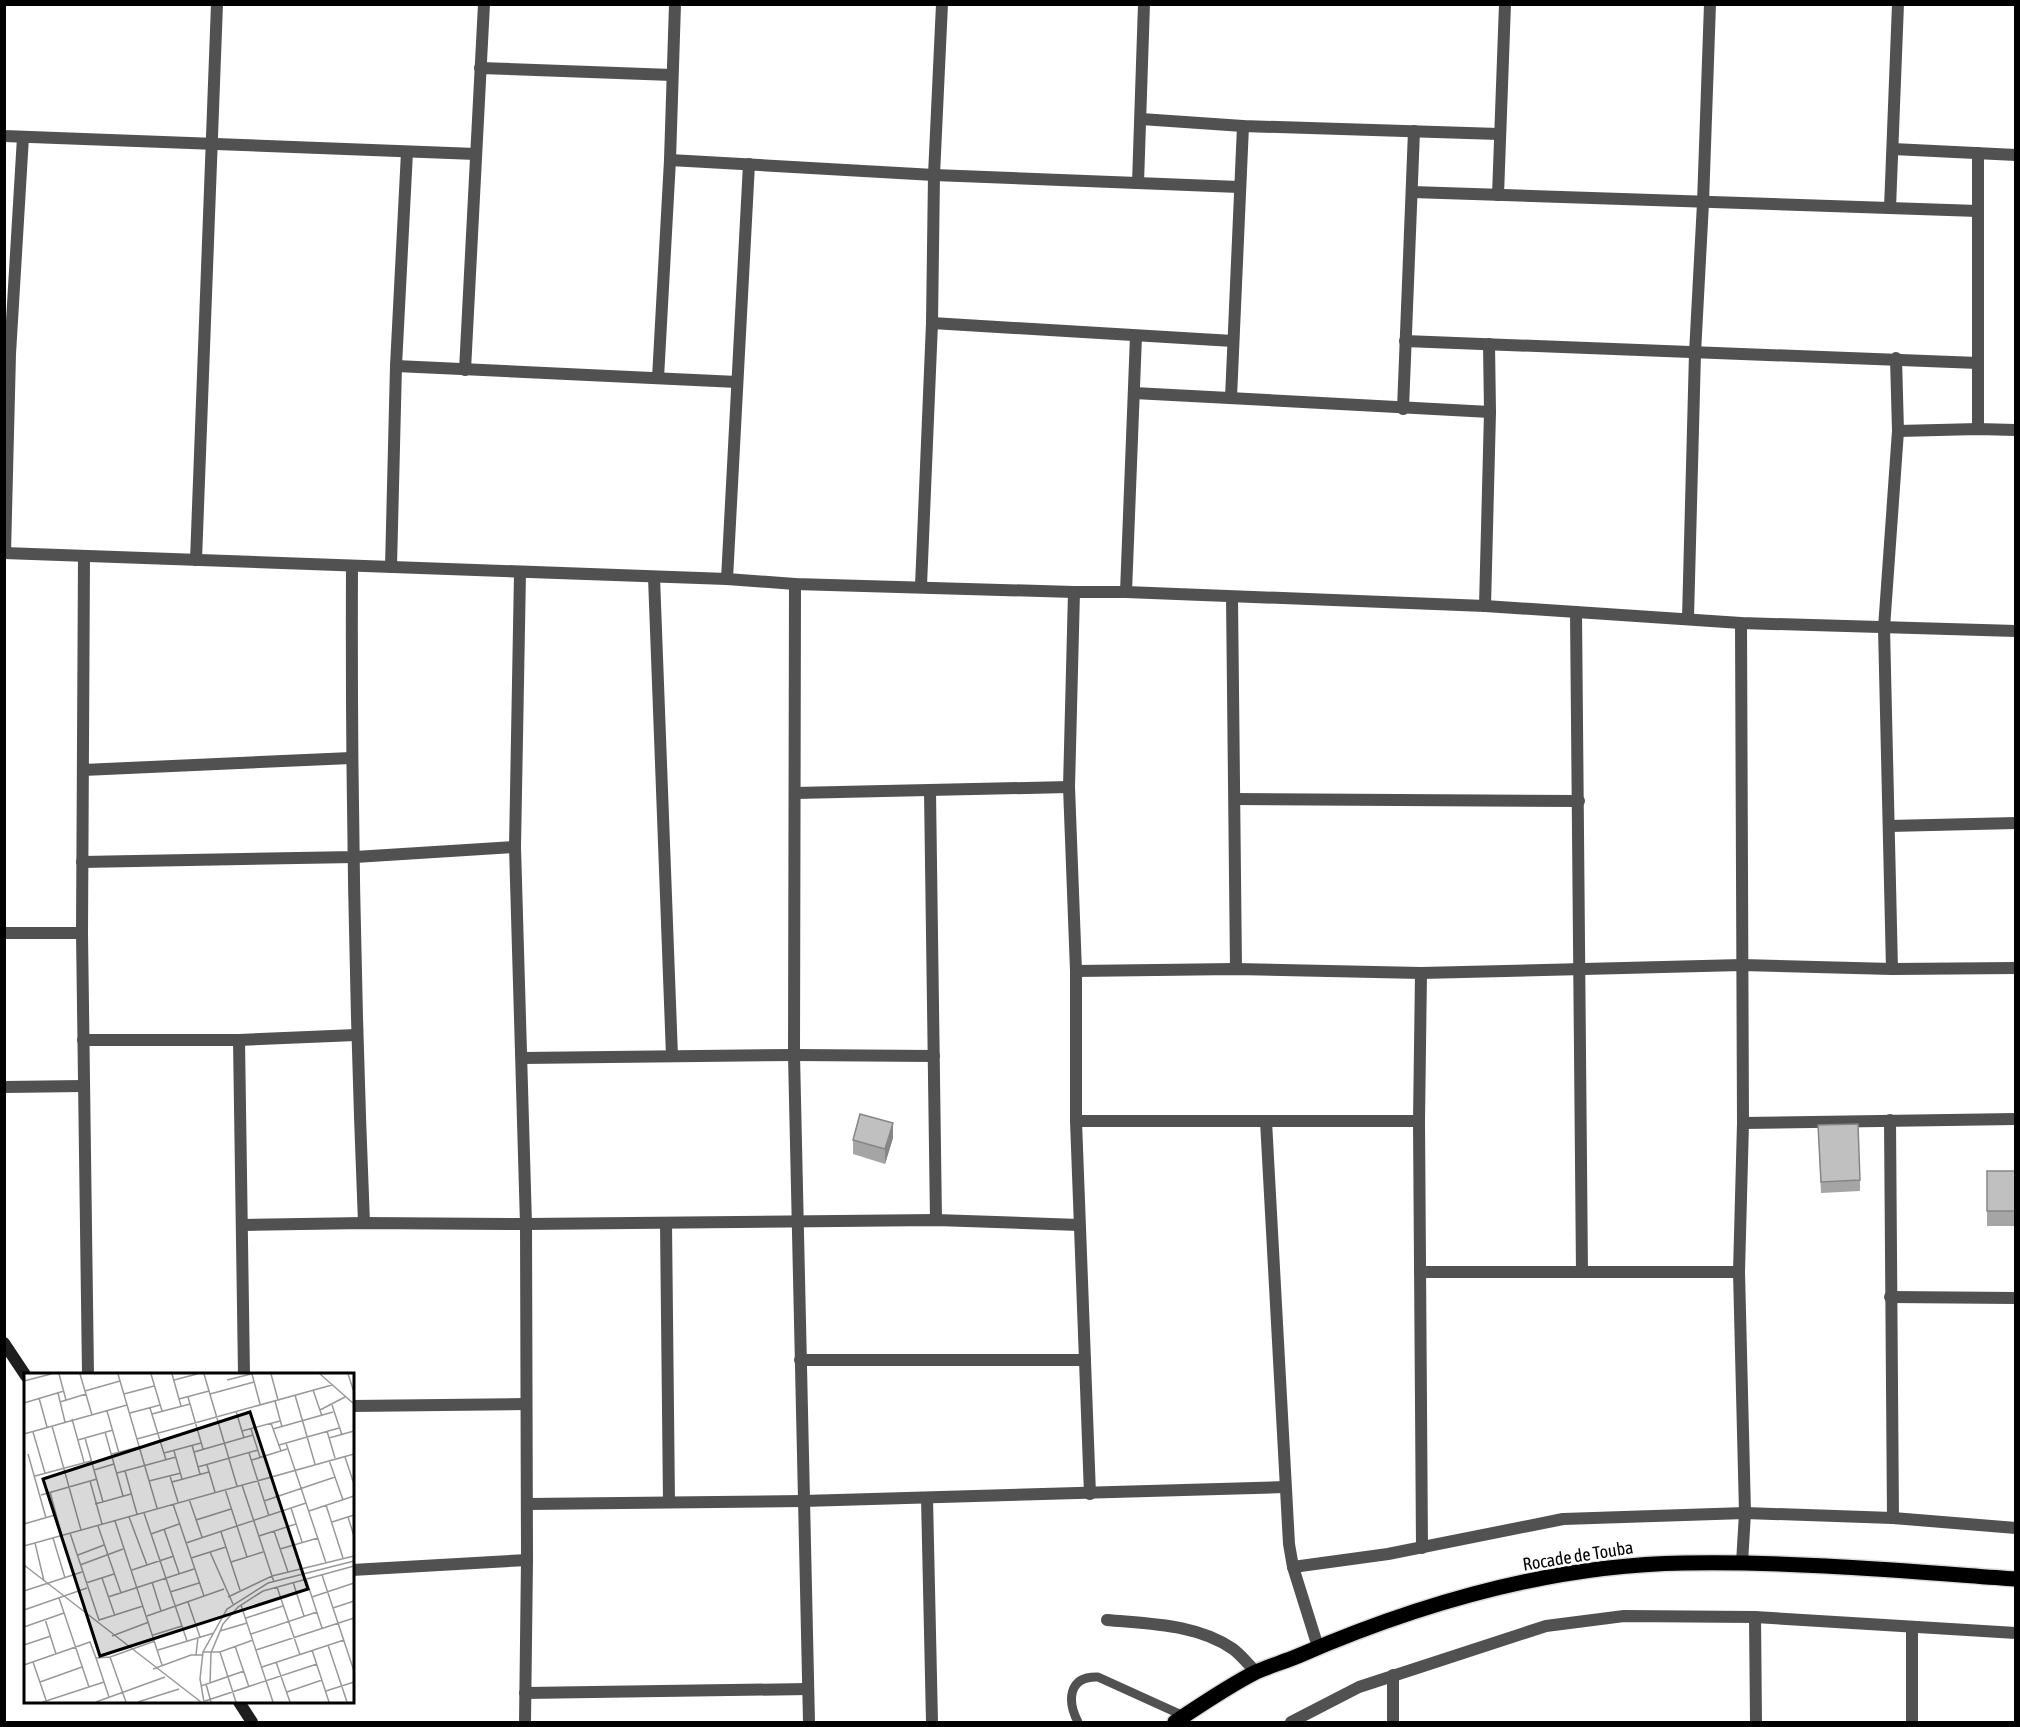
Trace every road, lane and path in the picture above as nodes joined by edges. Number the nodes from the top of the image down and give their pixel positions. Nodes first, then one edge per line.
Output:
1 (217, 4) edge
2 (484, 4) edge
3 (675, 4) edge
4 (942, 4) edge
5 (1144, 4) edge
6 (1505, 4) edge
7 (1710, 4) edge
8 (1898, 4) edge
9 (480, 68) junction
10 (672, 75) junction
11 (1141, 119) junction
12 (1243, 126) junction
13 (1414, 131) junction
14 (1500, 134) junction
15 (4, 136) edge
16 (23, 137) junction
17 (212, 144) junction
18 (1893, 149) junction
19 (407, 152) junction
20 (1978, 153) junction
21 (476, 154) junction
22 (2016, 155) edge
23 (670, 160) junction
24 (749, 164) junction
25 (934, 175) junction
26 (1138, 183) junction
27 (1239, 187) junction
28 (1412, 192) junction
29 (1498, 195) junction
30 (1703, 203) junction
31 (1890, 208) junction
32 (1978, 212) junction
33 (932, 323) junction
34 (1136, 336) junction
35 (1233, 341) junction
36 (1405, 341) junction
37 (1489, 344) junction
38 (1695, 353) junction
39 (7, 354) edge
40 (1896, 358) junction
41 (1978, 363) junction
42 (396, 366) junction
43 (465, 370) junction
44 (658, 378) junction
45 (737, 382) junction
46 (1134, 393) junction
47 (1231, 398) junction
48 (1403, 409) junction
49 (1490, 412) junction
50 (1978, 429) junction
51 (2016, 430) edge
52 (1898, 431) junction
53 (5, 553) edge
54 (84, 556) junction
55 (196, 560) junction
56 (352, 567) junction
57 (391, 567) junction
58 (520, 573) junction
59 (654, 577) junction
60 (727, 579) junction
61 (795, 584) junction
62 (921, 586) junction
63 (1074, 592) junction
64 (1126, 592) junction
65 (1232, 597) junction
66 (1485, 606) junction
67 (1576, 612) junction
68 (1688, 618) junction
69 (1741, 623) junction
70 (1884, 628) junction
71 (2016, 631) edge
72 (351, 758) junction
73 (83, 770) junction
74 (1069, 787) junction
75 (930, 791) junction
76 (795, 793) junction
77 (1235, 799) junction
78 (1579, 801) junction
79 (2016, 823) edge
80 (1889, 826) junction
81 (515, 847) junction
82 (355, 857) junction
83 (82, 862) junction
84 (4, 933) edge
85 (82, 933) junction
86 (1742, 965) junction
87 (2016, 968) edge
88 (1236, 969) junction
89 (1578, 969) junction
90 (1892, 969) junction
91 (1076, 971) junction
92 (1421, 973) junction
93 (356, 1035) junction
94 (83, 1040) junction
95 (239, 1040) junction
96 (794, 1055) junction
97 (672, 1056) junction
98 (934, 1056) junction
99 (522, 1058) junction
100 (84, 1086) junction
101 (4, 1087) edge
102 (2016, 1119) edge
103 (1890, 1120) junction
104 (1076, 1121) junction
105 (1266, 1121) junction
106 (1419, 1121) junction
107 (1743, 1123) junction
108 (936, 1220) junction
109 (799, 1221) junction
110 (364, 1223) junction
111 (666, 1223) junction
112 (526, 1224) junction
113 (242, 1225) junction
114 (1079, 1225) junction
115 (1420, 1272) junction
116 (1582, 1272) junction
117 (1739, 1272) junction
118 (1890, 1297) junction
119 (2016, 1298) edge
120 (4, 1343) edge
121 (800, 1360) junction
122 (1085, 1360) junction
123 (24, 1373) edge
124 (88, 1373) edge
125 (244, 1373) edge
126 (526, 1404) junction
127 (354, 1406) edge
128 (1285, 1487) junction
129 (1090, 1494) junction
130 (927, 1498) junction
131 (803, 1501) junction
132 (669, 1502) junction
133 (527, 1504) junction
134 (1745, 1513) junction
135 (1893, 1518) junction
136 (2016, 1528) edge
137 (1422, 1548) junction
138 (527, 1560) junction
139 (1742, 1563) junction
140 (1293, 1567) junction
141 (354, 1570) edge
142 (2016, 1579) edge
143 (1755, 1617) junction
144 (1107, 1620) dead end
145 (1912, 1628) junction
146 (2016, 1633) edge
147 (1318, 1647) junction
148 (1256, 1672) junction
149 (1393, 1675) junction
150 (808, 1689) junction
151 (525, 1693) junction
152 (240, 1703) edge
153 (1179, 1719) edge
154 (252, 1722) edge
155 (525, 1722) edge
156 (809, 1722) edge
157 (932, 1722) edge
158 (1078, 1722) edge
159 (1291, 1722) edge
160 (1393, 1722) edge
161 (1756, 1722) edge
162 (1912, 1722) edge

1 - 17 street
2 - 9 street
3 - 10 street
4 - 25 street
5 - 11 street
6 - 14 street
7 - 30 street
8 - 18 street
9 - 10 street
9 - 21 street
10 - 23 street
11 - 12 street
11 - 26 street
12 - 13 street
12 - 27 street
13 - 14 street
13 - 28 street
14 - 29 street
15 - 16 street
16 - 17 street
16 - 39 street
17 - 19 street
17 - 55 street
18 - 20 street
18 - 31 street
19 - 21 street
19 - 42 street
20 - 22 street
20 - 32 street
21 - 43 street
23 - 24 street
23 - 44 street
24 - 25 street
24 - 45 street
25 - 26 street
25 - 33 street
26 - 27 street
27 - 35 street
28 - 29 street
28 - 36 street
29 - 30 street
30 - 31 street
30 - 38 street
31 - 32 street
32 - 41 street
33 - 34 street
33 - 62 street
34 - 35 street
34 - 46 street
35 - 47 street
36 - 37 street
36 - 48 street
37 - 38 street
37 - 49 street
38 - 40 street
38 - 68 street
39 - 53 street
40 - 41 street
40 - 52 street
41 - 50 street
42 - 43 street
42 - 57 street
43 - 44 street
44 - 45 street
45 - 60 street
46 - 47 street
46 - 64 street
47 - 48 street
48 - 49 street
49 - 66 street
50 - 51 street
50 - 52 street
52 - 70 street
53 - 54 street
54 - 55 street
54 - 73 street
55 - 56 street
56 - 57 street
56 - 72 street
57 - 58 street
58 - 59 street
58 - 81 street
59 - 60 street
59 - 97 street
60 - 61 street
61 - 62 street
61 - 76 street
62 - 63 street
63 - 64 street
63 - 74 street
64 - 65 street
65 - 66 street
65 - 77 street
66 - 67 street
67 - 68 street
67 - 78 street
68 - 69 street
69 - 70 street
69 - 86 street
70 - 71 street
70 - 80 street
72 - 73 street
72 - 82 street
73 - 83 street
74 - 75 street
74 - 91 street
75 - 76 street
75 - 98 street
76 - 96 street
77 - 78 street
77 - 88 street
78 - 89 street
79 - 80 street
80 - 90 street
81 - 82 street
81 - 99 street
82 - 83 street
82 - 93 street
83 - 85 street
84 - 85 street
85 - 94 street
86 - 89 street
86 - 90 street
86 - 107 street
87 - 90 street
88 - 91 street
88 - 92 street
89 - 92 street
89 - 116 street
91 - 104 street
92 - 106 street
93 - 95 street
93 - 110 street
94 - 95 street
94 - 100 street
95 - 113 street
96 - 97 street
96 - 98 street
96 - 109 street
97 - 99 street
98 - 108 street
99 - 112 street
100 - 101 street
100 - 124 street
102 - 103 street
103 - 107 street
103 - 118 street
104 - 105 street
104 - 114 street
105 - 106 street
105 - 128 street
106 - 115 street
107 - 117 street
108 - 109 street
108 - 114 street
109 - 111 street
109 - 121 street
110 - 112 street
110 - 113 street
111 - 112 street
111 - 132 street
112 - 126 street
113 - 125 street
114 - 122 street
115 - 116 street
115 - 137 street
116 - 117 street
117 - 134 street
118 - 119 street
118 - 135 street
120 - 123 street
121 - 122 street
121 - 131 street
122 - 129 street
126 - 127 street
126 - 133 street
128 - 129 street
128 - 140 street
129 - 130 street
130 - 131 street
130 - 157 street
131 - 132 street
131 - 150 street
132 - 133 street
133 - 138 street
134 - 135 street
134 - 137 street
134 - 139 street
135 - 136 street
137 - 140 street
138 - 141 street
138 - 151 street
139 - 142 main road, Rocade de Touba
139 - 147 main road, Rocade de Touba
140 - 147 street
143 - 145 street
143 - 149 street
143 - 161 street
144 - 148 street
145 - 146 street
145 - 162 street
147 - 148 main road, Rocade de Touba
148 - 153 main road, Rocade de Touba
149 - 159 street
149 - 160 street
150 - 151 street
150 - 156 street
151 - 155 street
152 - 154 street
153 - 158 lane

